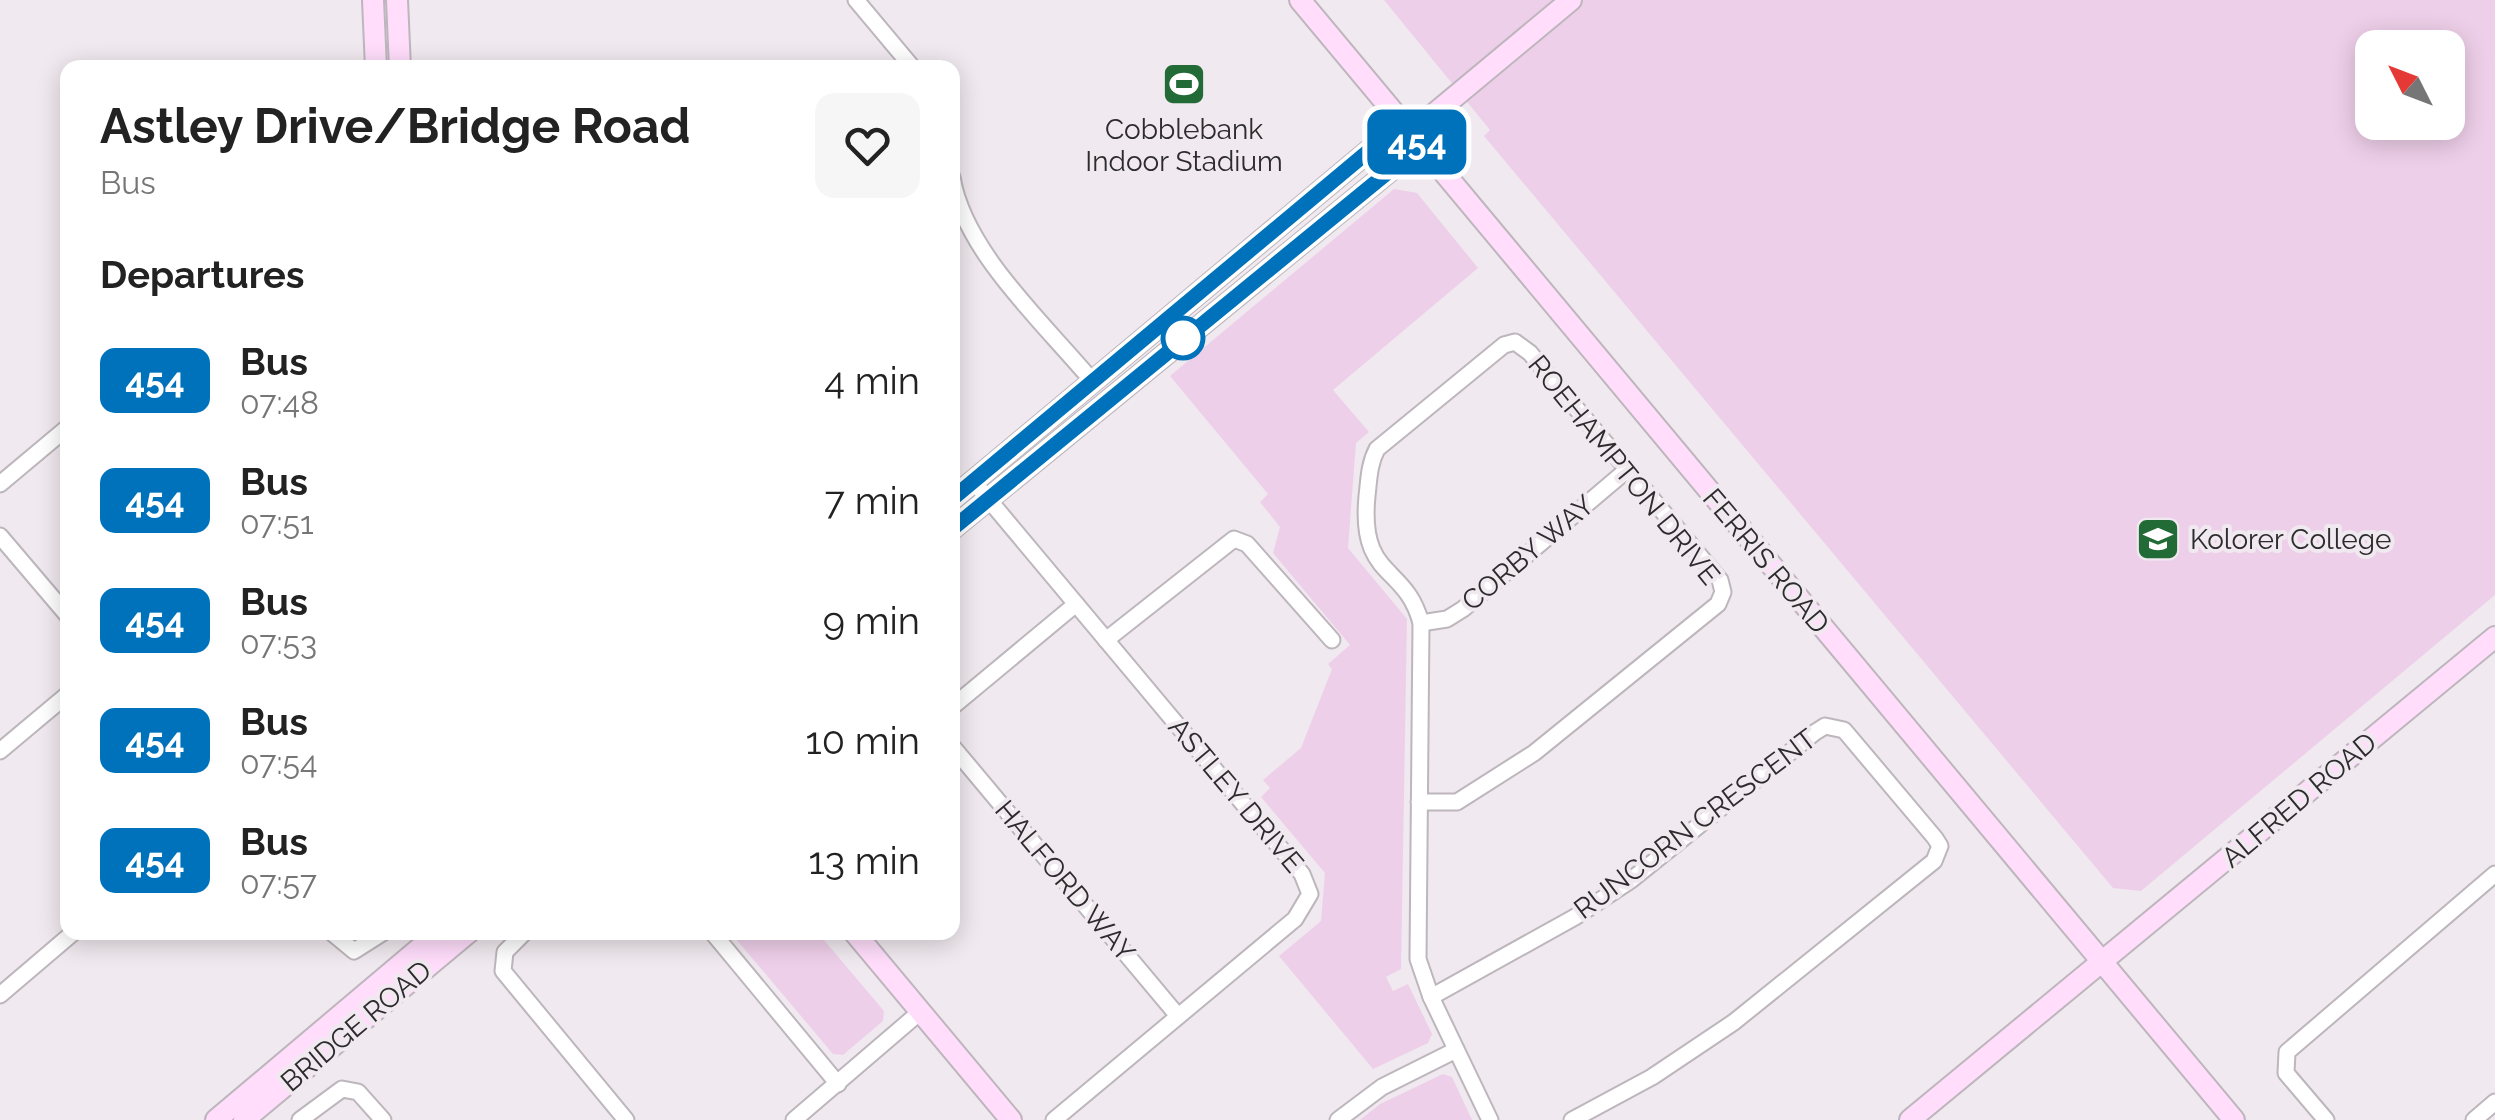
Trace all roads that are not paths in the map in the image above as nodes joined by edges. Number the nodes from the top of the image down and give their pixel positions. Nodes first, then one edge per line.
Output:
1 (373, 0) edge
2 (397, 0) edge
3 (856, 0) edge
4 (1300, 0) edge
5 (1571, 0) edge
6 (376, 60) edge
7 (400, 60) edge
8 (905, 60) edge
9 (1410, 135) junction
10 (960, 207) edge
11 (1093, 382) junction
12 (60, 435) edge
13 (1628, 469) junction
14 (974, 482) junction
15 (0, 484) edge
16 (960, 493) edge
17 (987, 499) junction
18 (960, 522) edge
19 (0, 536) edge
20 (1076, 604) junction
21 (60, 607) edge
22 (1422, 623) junction
23 (2495, 637) edge
24 (1106, 640) junction
25 (1332, 640) dead end
26 (960, 700) edge
27 (60, 701) edge
28 (0, 750) edge
29 (960, 756) edge
30 (1418, 802) junction
31 (2495, 874) edge
32 (64, 940) edge
33 (341, 940) edge
34 (371, 940) edge
35 (430, 940) edge
36 (459, 940) edge
37 (517, 940) edge
38 (719, 940) edge
39 (861, 940) edge
40 (2103, 964) junction
41 (0, 994) edge
42 (1431, 997) junction
43 (920, 1012) junction
44 (1178, 1016) junction
45 (1456, 1050) junction
46 (838, 1084) junction
47 (2495, 1102) edge
48 (216, 1120) edge
49 (244, 1120) edge
50 (300, 1120) edge
51 (383, 1120) edge
52 (626, 1120) edge
53 (794, 1120) edge
54 (1011, 1120) edge
55 (1054, 1120) edge
56 (1338, 1120) edge
57 (1490, 1120) edge
58 (1572, 1120) edge
59 (1910, 1120) edge
60 (2234, 1120) edge
61 (2326, 1120) edge
62 (2474, 1120) edge

1 - 6 street
2 - 7 street
3 - 8 street
4 - 9 street, FERRIS ROAD
5 - 9 street
9 - 11 street
9 - 17 street
9 - 40 street, FERRIS ROAD
10 - 11 street
11 - 14 street
12 - 15 street
13 - 22 street, CORBY WAY
13 - 22 street, ROEHAMPTON DRIVE
13 - 30 street, ROEHAMPTON DRIVE
14 - 16 street
14 - 17 street, ASTLEY DRIVE
17 - 18 street
17 - 20 street, ASTLEY DRIVE
19 - 21 street
20 - 24 street, ASTLEY DRIVE
20 - 26 street
22 - 30 street
23 - 40 street, ALFRED ROAD
24 - 25 street
24 - 44 street, ASTLEY DRIVE
27 - 28 street
29 - 44 street, HALFORD WAY
30 - 42 street
31 - 61 street
32 - 41 street
33 - 34 street
35 - 48 street, BRIDGE ROAD
36 - 49 street, BRIDGE ROAD
37 - 52 street
38 - 46 street
39 - 43 street
40 - 59 street, ALFRED ROAD
40 - 60 street, FERRIS ROAD
42 - 45 street
42 - 58 street, RUNCORN CRESCENT
43 - 46 street
43 - 54 street
44 - 55 street, ASTLEY DRIVE
45 - 56 street
45 - 57 street
46 - 53 street
47 - 62 street
50 - 51 street

